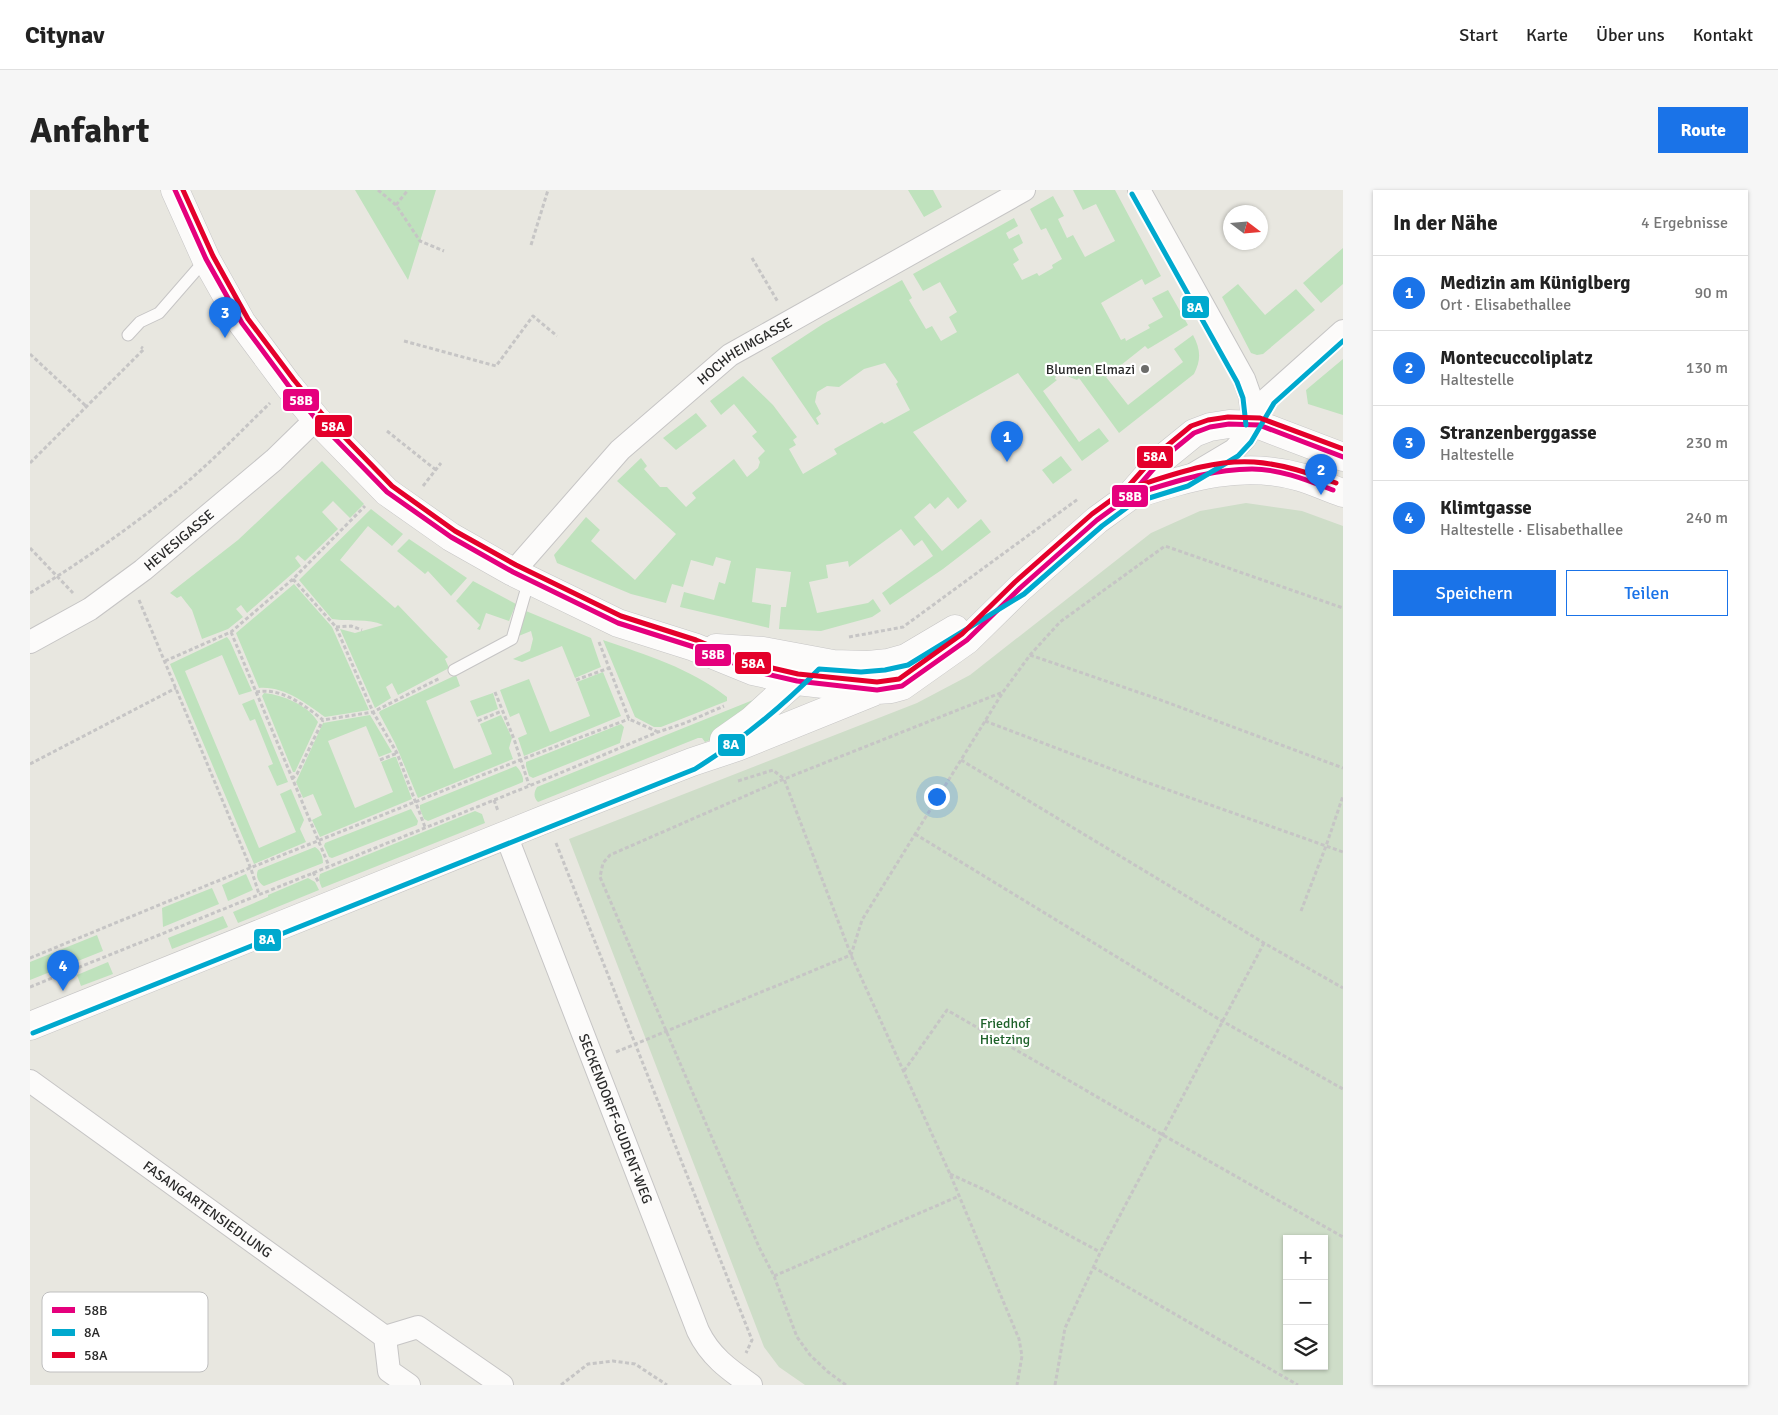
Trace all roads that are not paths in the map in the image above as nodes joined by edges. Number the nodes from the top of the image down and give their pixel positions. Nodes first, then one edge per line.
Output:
1 (175, 190) edge
2 (1024, 190) edge
3 (1139, 190) edge
4 (206, 259) junction
5 (1343, 331) edge
6 (128, 335) road end
7 (316, 419) junction
8 (1253, 424) junction
9 (1343, 457) edge
10 (1300, 477) junction
11 (1185, 479) junction
12 (1343, 493) edge
13 (1130, 496) junction
14 (521, 576) junction
15 (1020, 588) junction
16 (30, 642) edge
17 (454, 670) road end
18 (808, 675) junction
19 (877, 690) junction
20 (777, 731) junction
21 (692, 762) junction
22 (506, 835) junction
23 (30, 1026) edge
24 (30, 1081) edge
25 (385, 1337) junction
26 (409, 1385) edge
27 (502, 1385) edge
28 (751, 1385) edge

1 - 4 street
2 - 14 street, HOCHHEIMGASSE
3 - 8 street
4 - 6 lane
4 - 7 street
5 - 8 street
7 - 14 street
7 - 16 street, HEVESIGASSE
8 - 9 street
8 - 10 street
8 - 11 street
8 - 13 street
10 - 11 street
10 - 12 street
11 - 13 street
13 - 15 street
14 - 17 lane
14 - 18 street
15 - 18 street
15 - 19 street
18 - 19 street
18 - 20 street
18 - 21 street
19 - 20 street
20 - 21 street
21 - 22 street
22 - 23 street
22 - 28 street, SECKENDORFF-GUDENT-WEG
24 - 25 street, FASANGARTENSIEDLUNG
25 - 26 street
25 - 27 street

